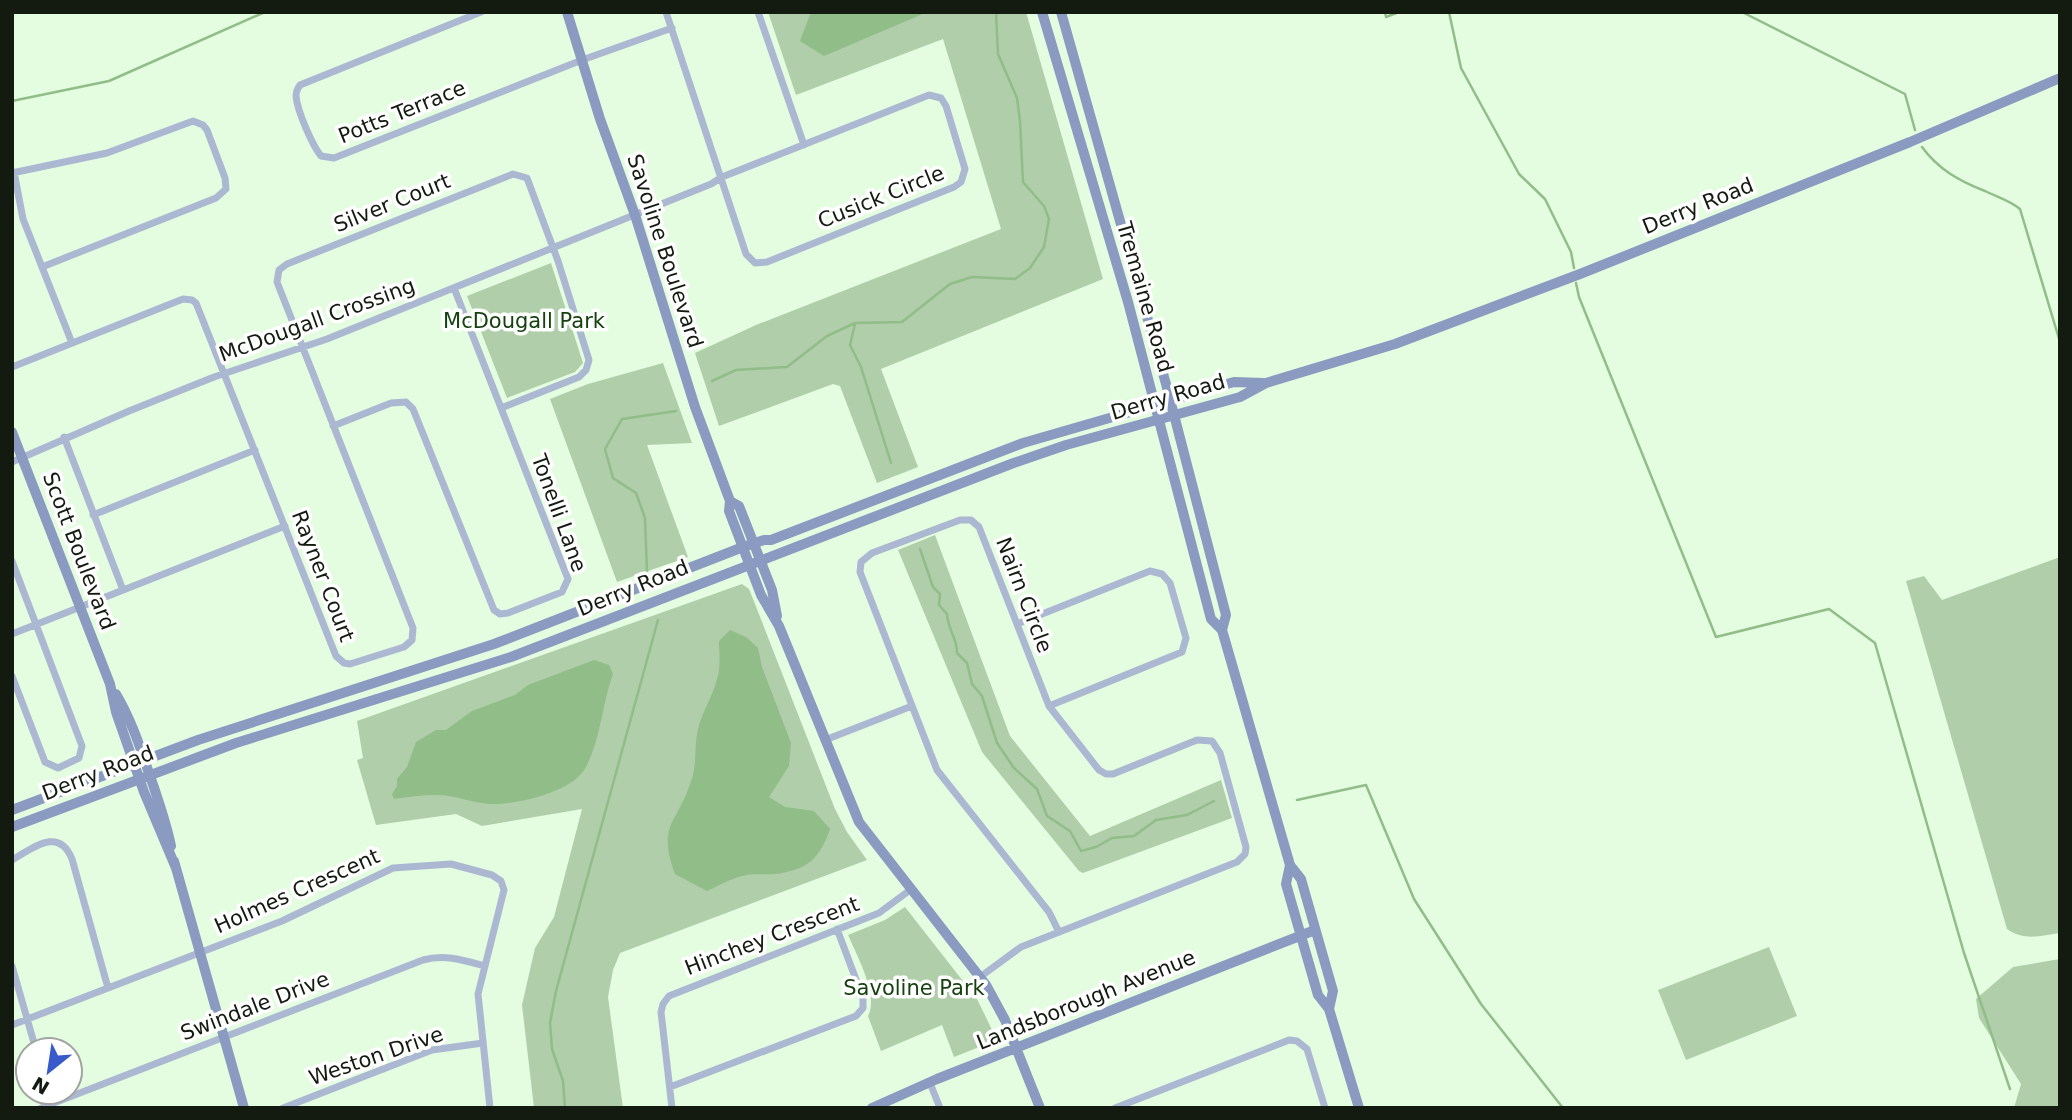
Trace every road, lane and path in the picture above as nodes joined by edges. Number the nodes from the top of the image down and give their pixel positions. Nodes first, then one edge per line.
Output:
1 (481, 12) edge
2 (567, 12) edge
3 (666, 12) edge
4 (758, 12) edge
5 (1042, 12) edge
6 (1061, 12) edge
7 (672, 28) junction
8 (582, 60) junction
9 (2060, 78) edge
10 (804, 145) junction
11 (13, 173) edge
12 (722, 177) junction
13 (635, 215) junction
14 (553, 248) junction
15 (42, 267) junction
16 (454, 288) junction
17 (72, 343) junction
18 (302, 348) junction
19 (12, 367) edge
20 (225, 373) junction
21 (1266, 383) junction
22 (1170, 399) junction
23 (1155, 404) junction
24 (501, 408) junction
25 (1174, 415) junction
26 (1159, 419) junction
27 (333, 426) junction
28 (12, 432) edge
29 (64, 437) junction
30 (255, 450) junction
31 (17, 459) edge
32 (93, 515) junction
33 (285, 526) junction
34 (748, 545) junction
35 (12, 561) edge
36 (755, 562) junction
37 (123, 590) junction
38 (80, 608) junction
39 (1017, 624) junction
40 (38, 625) junction
41 (1222, 630) junction
42 (12, 634) edge
43 (12, 676) edge
44 (912, 706) junction
45 (1049, 706) junction
46 (825, 740) junction
47 (139, 761) junction
48 (144, 776) junction
49 (12, 810) edge
50 (12, 827) edge
51 (12, 860) edge
52 (1290, 864) junction
53 (911, 890) junction
54 (837, 929) junction
55 (1315, 930) junction
56 (1059, 932) junction
57 (1302, 935) junction
58 (200, 952) junction
59 (12, 966) edge
60 (485, 966) junction
61 (980, 977) junction
62 (108, 988) junction
63 (1329, 1009) junction
64 (28, 1019) junction
65 (12, 1025) edge
66 (33, 1036) edge
67 (224, 1037) junction
68 (483, 1043) junction
69 (1017, 1048) junction
70 (930, 1083) junction
71 (670, 1087) junction
72 (84, 1093) edge
73 (244, 1108) edge
74 (283, 1108) edge
75 (490, 1108) edge
76 (672, 1108) edge
77 (872, 1108) edge
78 (940, 1108) edge
79 (1040, 1108) edge
80 (1115, 1108) edge
81 (1325, 1108) edge
82 (1359, 1108) edge

1 - 8 street, Potts Terrace
2 - 8 main road, Savoline Boulevard
3 - 7 street
4 - 10 street
5 - 23 main road, Tremaine Road
6 - 22 main road, Tremaine Road
7 - 8 street, Potts Terrace
7 - 12 street
8 - 13 main road, Savoline Boulevard
9 - 21 main road, Derry Road
10 - 12 street, Cusick Circle
10 - 12 street, Cusick Circle
11 - 15 street
11 - 15 street
12 - 13 street, Cusick Circle
13 - 14 street, McDougall Crossing
13 - 34 main road, Savoline Boulevard
14 - 16 street, McDougall Crossing
14 - 18 street, Silver Court
14 - 24 street
15 - 17 street
16 - 18 street, McDougall Crossing
16 - 24 street, Tonelli Lane
17 - 19 street
17 - 20 street, Rayner Court
18 - 20 street, McDougall Crossing
18 - 27 street, Rayner Court
20 - 29 street, McDougall Crossing
20 - 30 street, Rayner Court
21 - 22 main road, Derry Road
21 - 25 main road, Derry Road
22 - 23 main road, Derry Road
22 - 25 main road, Tremaine Road
23 - 26 main road, Tremaine Road
23 - 34 main road, Derry Road
24 - 27 street, Tonelli Lane
25 - 26 main road, Derry Road
25 - 41 main road, Tremaine Road
26 - 36 main road, Derry Road
26 - 41 main road, Tremaine Road
27 - 33 street, Rayner Court
28 - 31 main road, Scott Boulevard
29 - 31 street, McDougall Crossing
29 - 32 street
30 - 32 street
30 - 33 street, Rayner Court
31 - 38 main road, Scott Boulevard
32 - 37 street
33 - 37 street
34 - 36 main road, Savoline Boulevard
34 - 47 main road, Derry Road
35 - 40 street
36 - 46 main road, Savoline Boulevard
36 - 48 main road, Derry Road
37 - 38 street
38 - 40 street
38 - 47 main road, Scott Boulevard
39 - 44 street, Nairn Circle
39 - 45 street, Nairn Circle
39 - 45 street
40 - 42 street
40 - 43 street
41 - 52 main road, Tremaine Road
44 - 46 street
44 - 56 street, Nairn Circle
45 - 56 street, Nairn Circle
46 - 53 main road, Savoline Boulevard
47 - 48 main road, Scott Boulevard
47 - 49 main road, Derry Road
48 - 50 main road, Derry Road
48 - 58 main road, Scott Boulevard
51 - 62 street
52 - 55 main road, Tremaine Road
52 - 57 main road, Tremaine Road
53 - 54 street, Hinchey Crescent
53 - 61 main road, Savoline Boulevard
54 - 71 street, Hinchey Crescent
54 - 71 street
55 - 57 main road, Landsborough Avenue
55 - 63 main road, Tremaine Road
56 - 61 street, Nairn Circle
57 - 63 main road, Tremaine Road
57 - 69 main road, Landsborough Avenue
58 - 60 street, Holmes Crescent
58 - 62 street, Holmes Crescent
58 - 67 main road, Scott Boulevard
59 - 64 street
60 - 67 street, Swindale Drive
60 - 68 street, Holmes Crescent
61 - 69 main road, Savoline Boulevard
62 - 64 street, Holmes Crescent
63 - 82 main road, Tremaine Road
64 - 65 street, Holmes Crescent
64 - 66 street
67 - 72 street, Swindale Drive
67 - 73 main road, Scott Boulevard
68 - 74 street, Weston Drive
68 - 75 street, Holmes Crescent
69 - 70 main road, Landsborough Avenue
69 - 79 main road, Savoline Boulevard
70 - 77 main road, Landsborough Avenue
70 - 78 street
71 - 76 street, Hinchey Crescent
80 - 81 street

